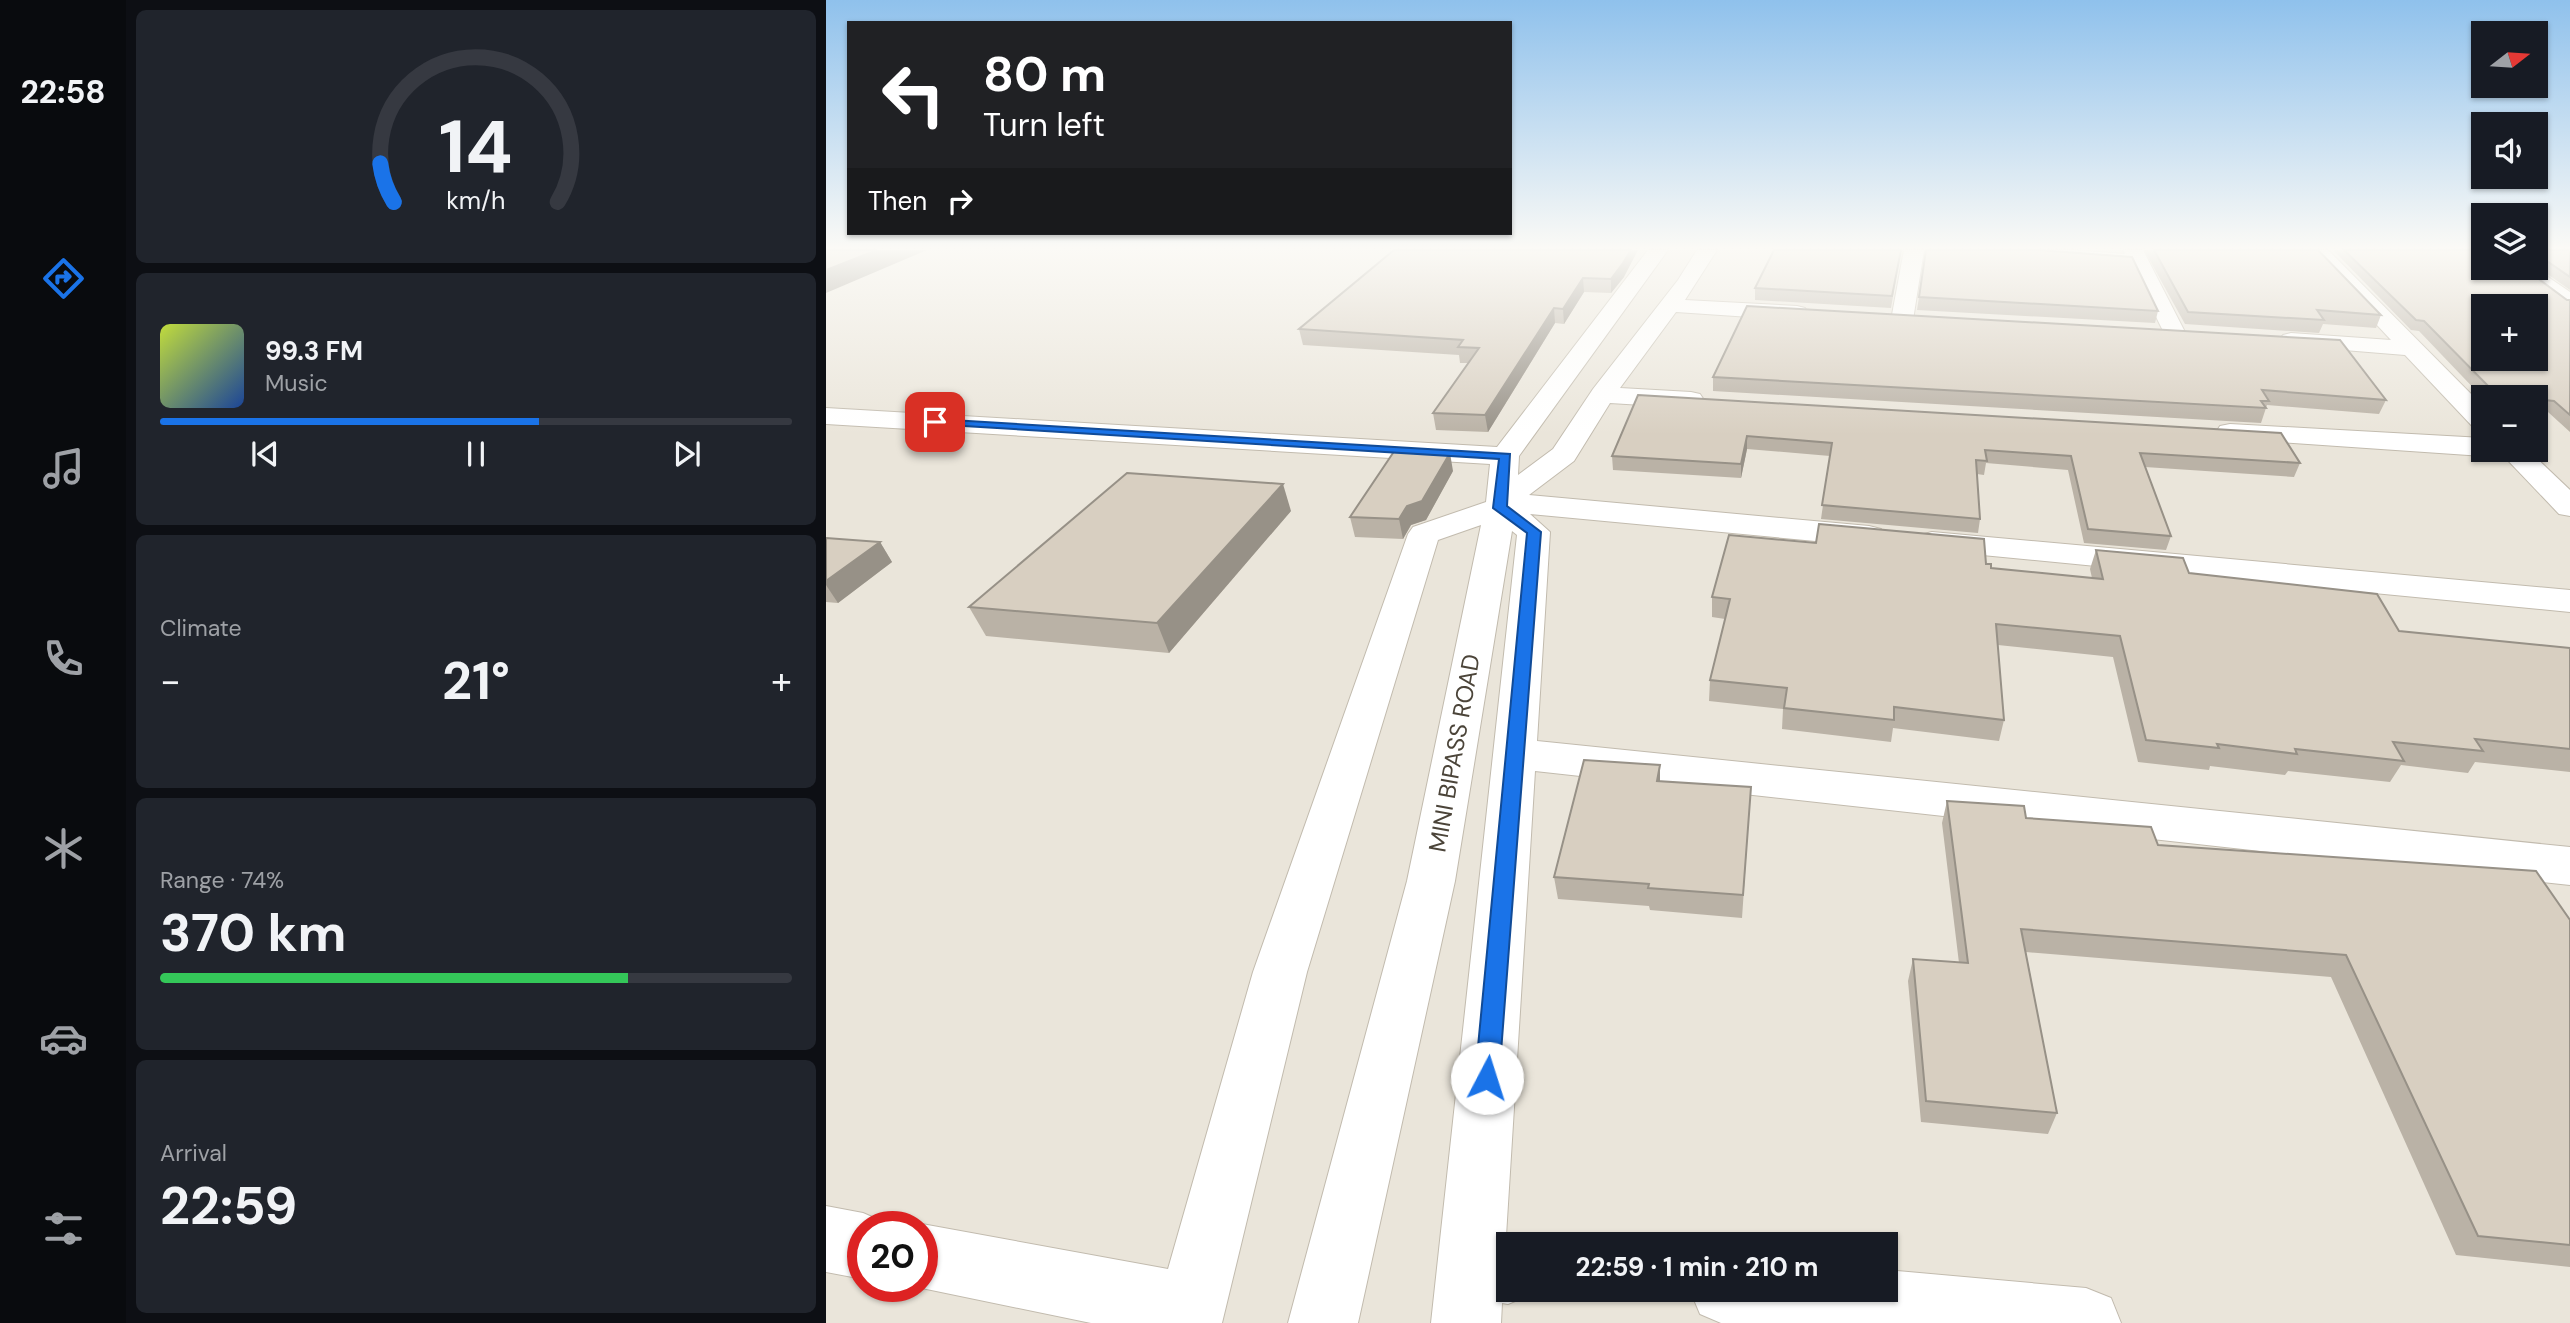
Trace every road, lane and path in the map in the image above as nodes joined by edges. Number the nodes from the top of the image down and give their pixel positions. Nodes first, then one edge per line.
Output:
1 (1612, 312) edge
2 (1664, 312) edge
3 (1782, 312) edge
4 (1903, 312) edge
5 (2164, 312) edge
6 (2376, 312) edge
7 (1820, 314) edge
8 (1875, 318) edge
9 (1902, 320) junction
10 (1930, 321) edge
11 (2147, 330) edge
12 (2174, 332) junction
13 (2202, 334) edge
14 (2272, 338) edge
15 (2411, 348) junction
16 (1602, 395) junction
17 (1712, 401) edge
18 (2471, 409) edge
19 (826, 416) edge
20 (2208, 430) edge
21 (2471, 446) edge
22 (1506, 456) junction
23 (2524, 462) edge
24 (1501, 505) junction
25 (2570, 507) edge
26 (2570, 601) edge
27 (1515, 754) junction
28 (2570, 866) edge
29 (826, 1239) edge
30 (847, 1243) edge
31 (938, 1261) edge
32 (1482, 1286) edge
33 (1856, 1302) edge
34 (1189, 1316) edge
35 (1323, 1323) edge
36 (2086, 1323) edge

1 - 22 street
2 - 16 street
3 - 7 street
4 - 9 street
5 - 12 street
6 - 15 street
8 - 9 street
9 - 10 street
11 - 12 street
12 - 13 street
14 - 15 street
15 - 18 street
16 - 17 street
16 - 24 street
19 - 22 street
20 - 21 street
22 - 24 street, MINI BIPASS ROAD
23 - 25 street
24 - 26 street
24 - 27 street
24 - 34 street
24 - 35 street, MINI BIPASS ROAD
27 - 28 street
27 - 32 street
29 - 30 street
31 - 34 street
33 - 36 street

